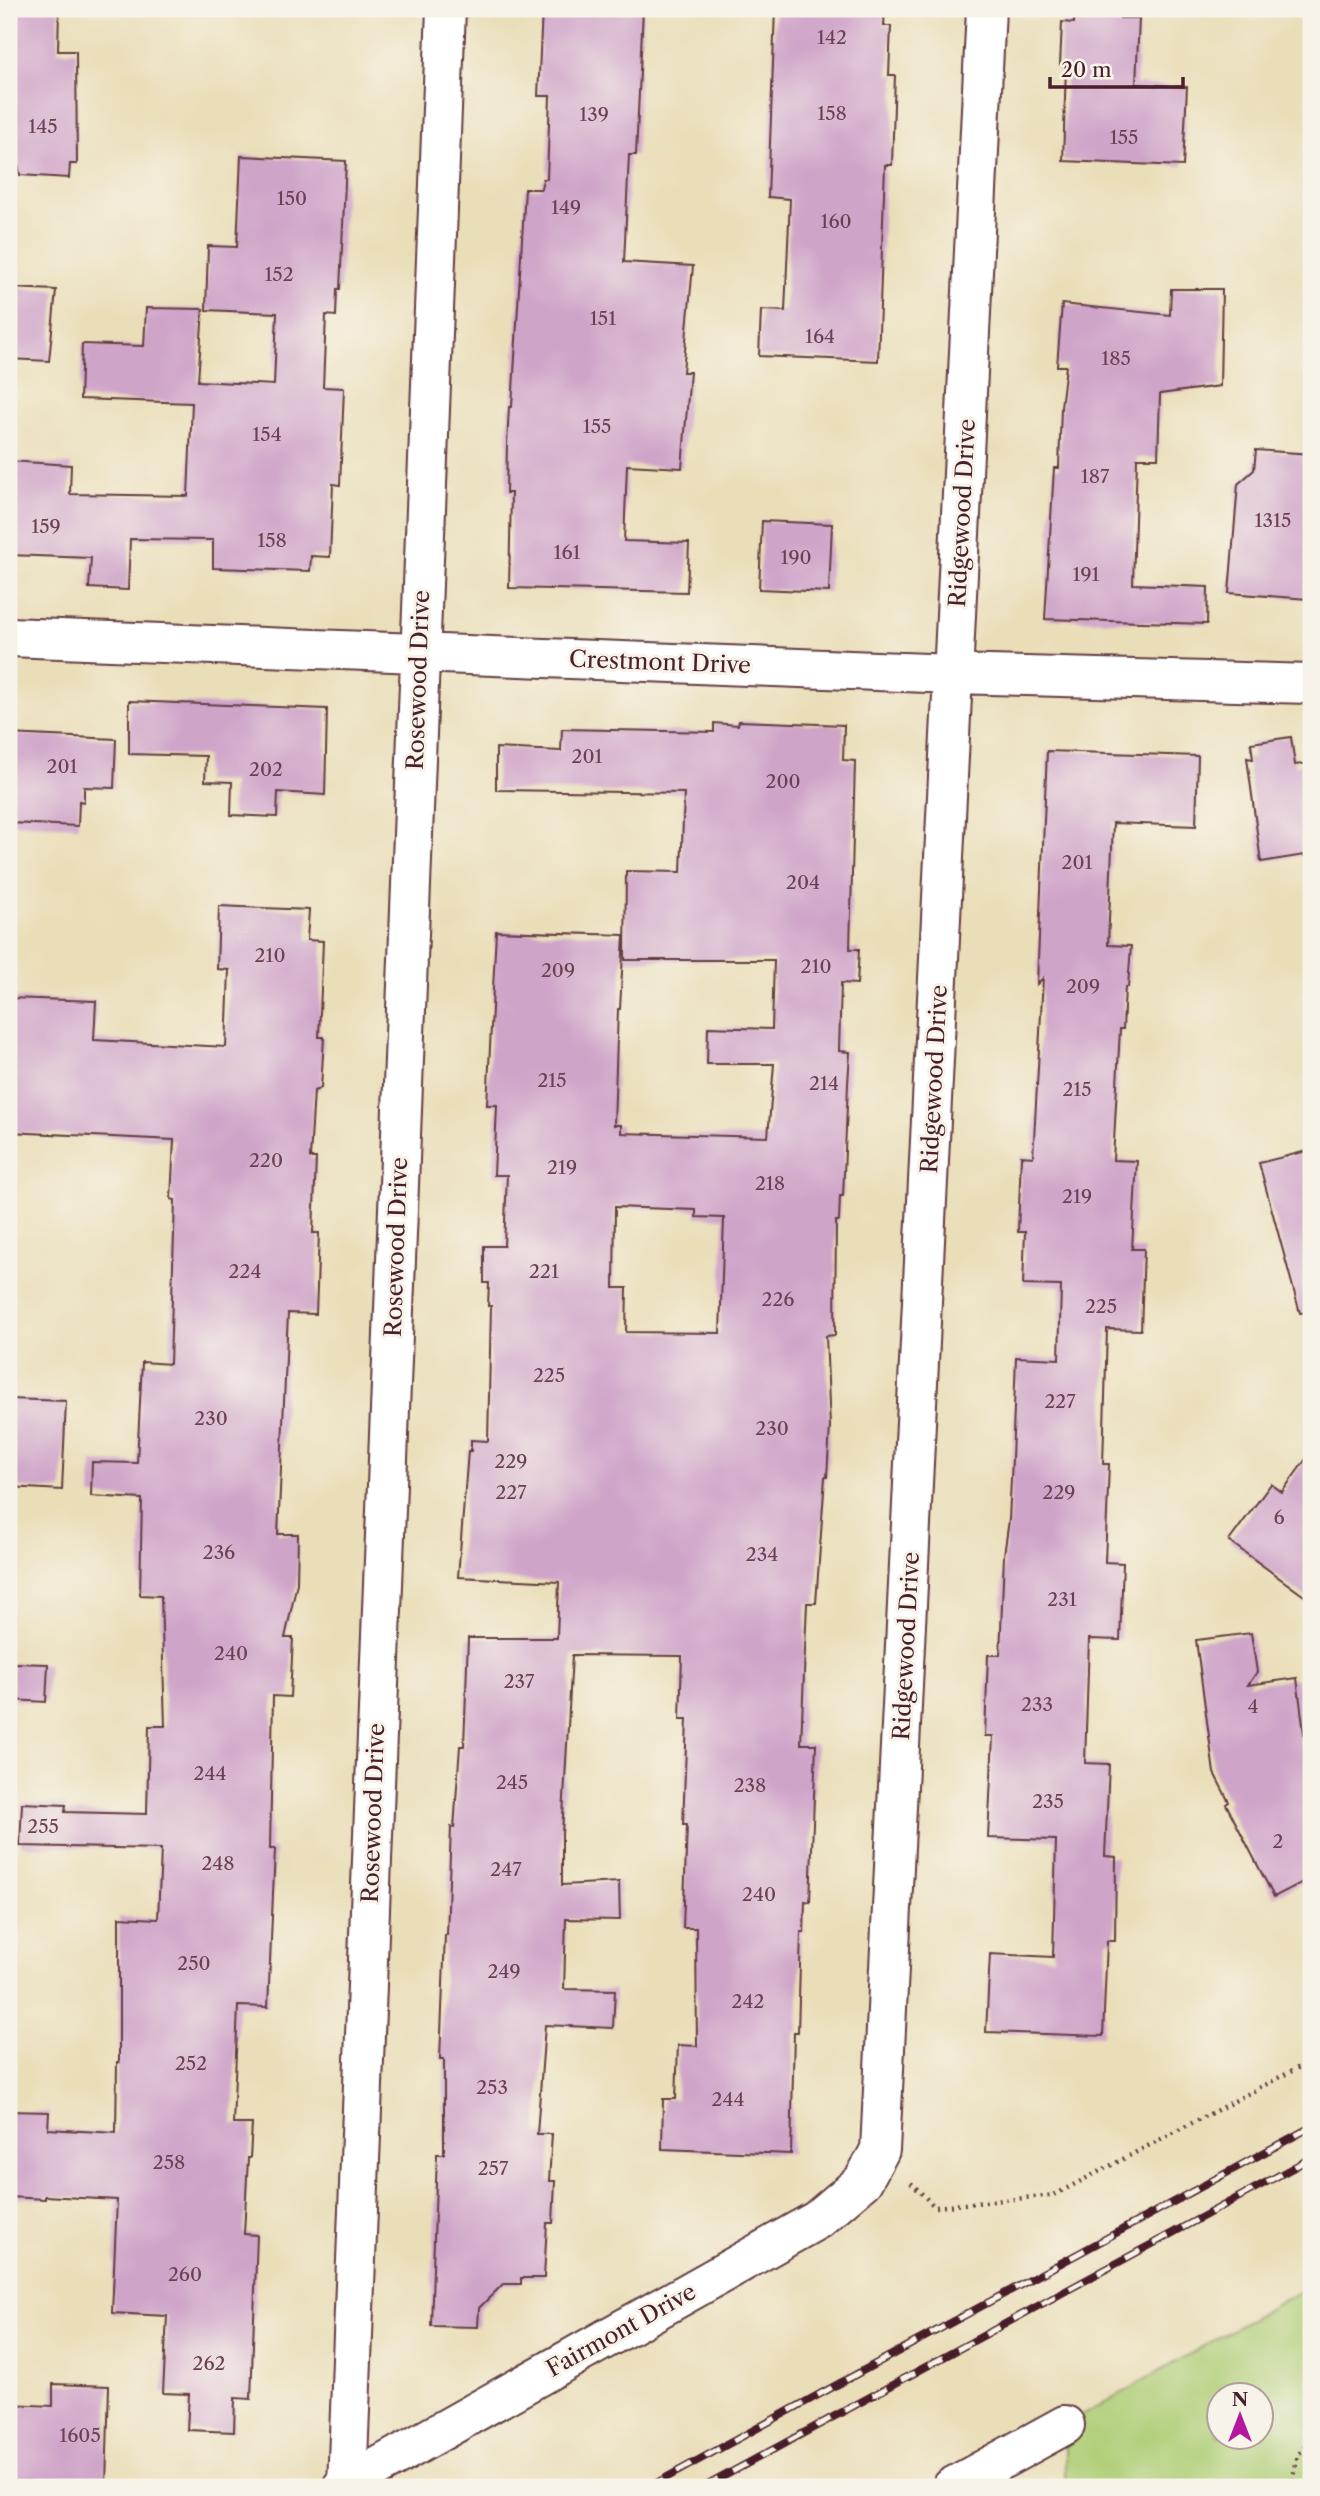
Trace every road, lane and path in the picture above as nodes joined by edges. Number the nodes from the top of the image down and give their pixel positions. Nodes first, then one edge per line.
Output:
1 (446, 9) edge
2 (986, 9) edge
3 (9, 637) edge
4 (419, 653) junction
5 (954, 674) junction
6 (1311, 684) edge
7 (1311, 2061) edge
8 (880, 2150) junction
9 (1065, 2425) dead end
10 (1311, 2440) edge
11 (345, 2486) edge
12 (952, 2487) edge
13 (1291, 2487) edge

1 - 4 street, Rosewood Drive
2 - 5 street, Ridgewood Drive
3 - 4 street, Crestmont Drive
4 - 5 street, Crestmont Drive
4 - 11 street, Rosewood Drive
5 - 6 street, Crestmont Drive
5 - 8 street, Ridgewood Drive
7 - 8 path
8 - 11 street, Fairmont Drive
9 - 12 street
10 - 13 path

